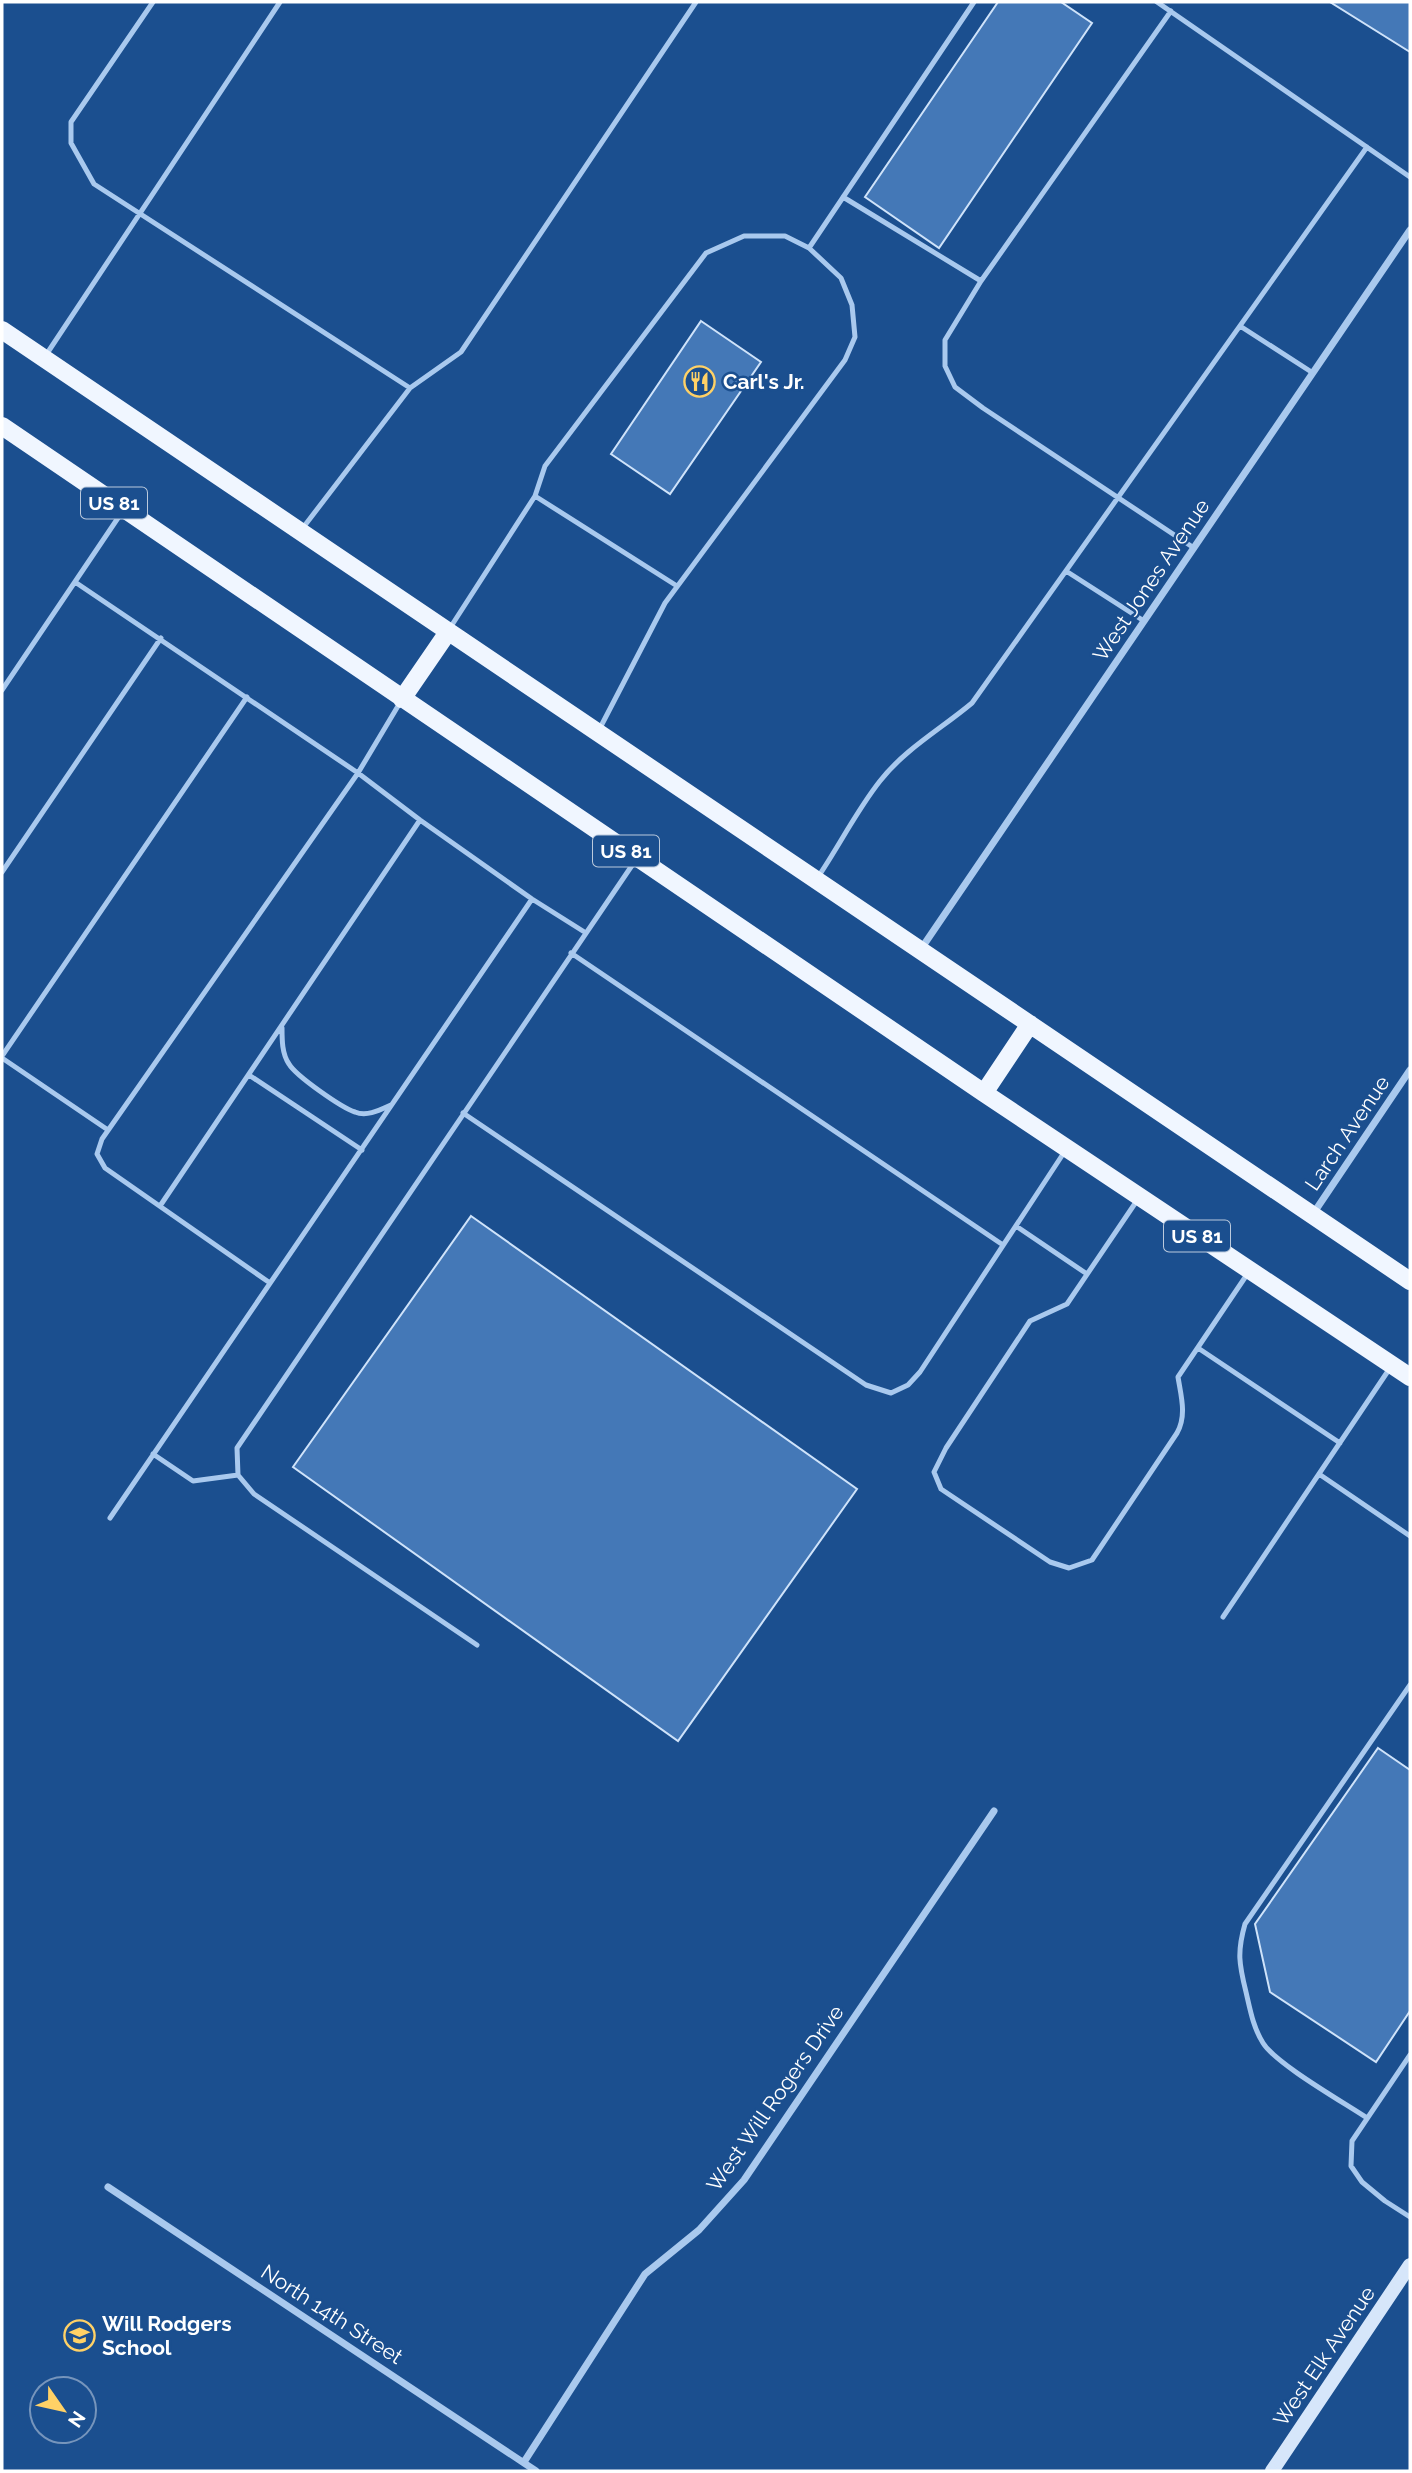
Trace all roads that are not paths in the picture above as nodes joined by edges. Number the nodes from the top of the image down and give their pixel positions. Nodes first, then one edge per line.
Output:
1 (153, 2) edge
2 (280, 2) edge
3 (696, 2) edge
4 (974, 2) edge
5 (1157, 2) edge
6 (1171, 11) junction
7 (1367, 147) junction
8 (1410, 177) edge
9 (843, 197) junction
10 (139, 215) junction
11 (1410, 230) edge
12 (809, 248) junction
13 (981, 281) junction
14 (1240, 326) junction
15 (2, 330) edge
16 (44, 359) junction
17 (1313, 373) junction
18 (410, 388) junction
19 (2, 426) edge
20 (535, 496) junction
21 (1118, 498) junction
22 (124, 509) junction
23 (301, 531) junction
24 (1194, 548) junction
25 (1066, 571) junction
26 (75, 582) junction
27 (677, 586) junction
28 (1144, 621) junction
29 (448, 632) junction
30 (161, 638) junction
31 (2, 690) edge
32 (247, 697) junction
33 (402, 699) junction
34 (597, 732) junction
35 (358, 773) junction
36 (421, 820) junction
37 (637, 859) junction
38 (2, 872) edge
39 (816, 880) junction
40 (533, 899) junction
41 (586, 933) junction
42 (920, 950) junction
43 (571, 953) junction
44 (1030, 1024) junction
45 (282, 1027) junction
46 (2, 1057) edge
47 (1410, 1070) edge
48 (249, 1075) junction
49 (984, 1093) junction
50 (394, 1104) junction
51 (463, 1113) junction
52 (108, 1130) junction
53 (1067, 1148) junction
54 (362, 1150) junction
55 (1139, 1197) junction
56 (160, 1206) junction
57 (1313, 1215) junction
58 (1016, 1226) junction
59 (1003, 1245) junction
60 (1249, 1271) junction
61 (1087, 1274) junction
62 (1410, 1281) edge
63 (270, 1283) junction
64 (1198, 1348) junction
65 (1392, 1365) junction
66 (1410, 1377) edge
67 (1340, 1443) junction
68 (153, 1454) junction
69 (1319, 1474) junction
70 (238, 1475) junction
71 (110, 1518) dead end
72 (1410, 1536) edge
73 (1223, 1617) dead end
74 (477, 1645) dead end
75 (1410, 1685) edge
76 (995, 1811) dead end
77 (1410, 2055) edge
78 (1367, 2118) junction
79 (108, 2187) dead end
80 (1410, 2217) edge
81 (1410, 2265) edge
82 (524, 2462) junction
83 (537, 2471) edge
84 (1272, 2471) edge

1 - 10 lane
2 - 10 lane
3 - 18 lane
4 - 9 lane
5 - 6 lane
6 - 7 lane
6 - 13 lane
7 - 8 lane
7 - 14 lane
9 - 12 lane
9 - 13 lane
10 - 16 lane
10 - 18 lane
11 - 17 street, West Jones Avenue
12 - 20 lane
12 - 27 lane
13 - 21 lane
14 - 17 lane
14 - 21 lane
15 - 16 main road
16 - 23 main road
17 - 24 street, West Jones Avenue
18 - 23 lane
19 - 22 main road, US 81
20 - 27 lane
20 - 29 lane
21 - 24 lane
21 - 25 lane
22 - 26 lane
22 - 33 main road, US 81
23 - 29 main road
24 - 28 street, West Jones Avenue
25 - 28 lane
25 - 39 lane
26 - 30 lane
26 - 31 lane
27 - 34 lane
28 - 42 street, West Jones Avenue
29 - 33 main road
29 - 34 main road
30 - 32 lane
30 - 38 lane
32 - 35 lane
32 - 46 lane
33 - 35 lane
33 - 37 main road, US 81
34 - 39 main road
35 - 36 lane
35 - 52 lane
36 - 40 lane
36 - 45 lane
37 - 41 lane
37 - 49 main road, US 81
39 - 42 main road
40 - 41 lane
40 - 50 lane
41 - 43 lane
42 - 44 main road
43 - 51 lane
43 - 59 lane
44 - 49 main road
44 - 57 main road
45 - 48 lane
45 - 50 lane
46 - 52 lane
47 - 57 street, Larch Avenue
48 - 54 lane
48 - 56 lane
49 - 53 main road, US 81
50 - 54 lane
51 - 59 lane
51 - 70 lane
52 - 56 lane
53 - 55 main road, US 81
53 - 58 lane
54 - 63 lane
55 - 60 main road, US 81
55 - 61 lane
56 - 63 lane
57 - 62 main road
58 - 59 lane
58 - 61 lane
60 - 64 lane
60 - 65 main road, US 81
61 - 64 lane
63 - 68 lane
64 - 67 lane
65 - 66 main road, US 81
65 - 67 lane
67 - 69 lane
68 - 70 lane
68 - 71 lane
69 - 72 lane
69 - 73 lane
70 - 74 lane
75 - 78 lane
76 - 82 street, West Will Rogers Drive
77 - 78 lane
78 - 80 lane
79 - 82 street, North 14th Street
81 - 84 street, West Elk Avenue
82 - 83 street, North 14th Street

